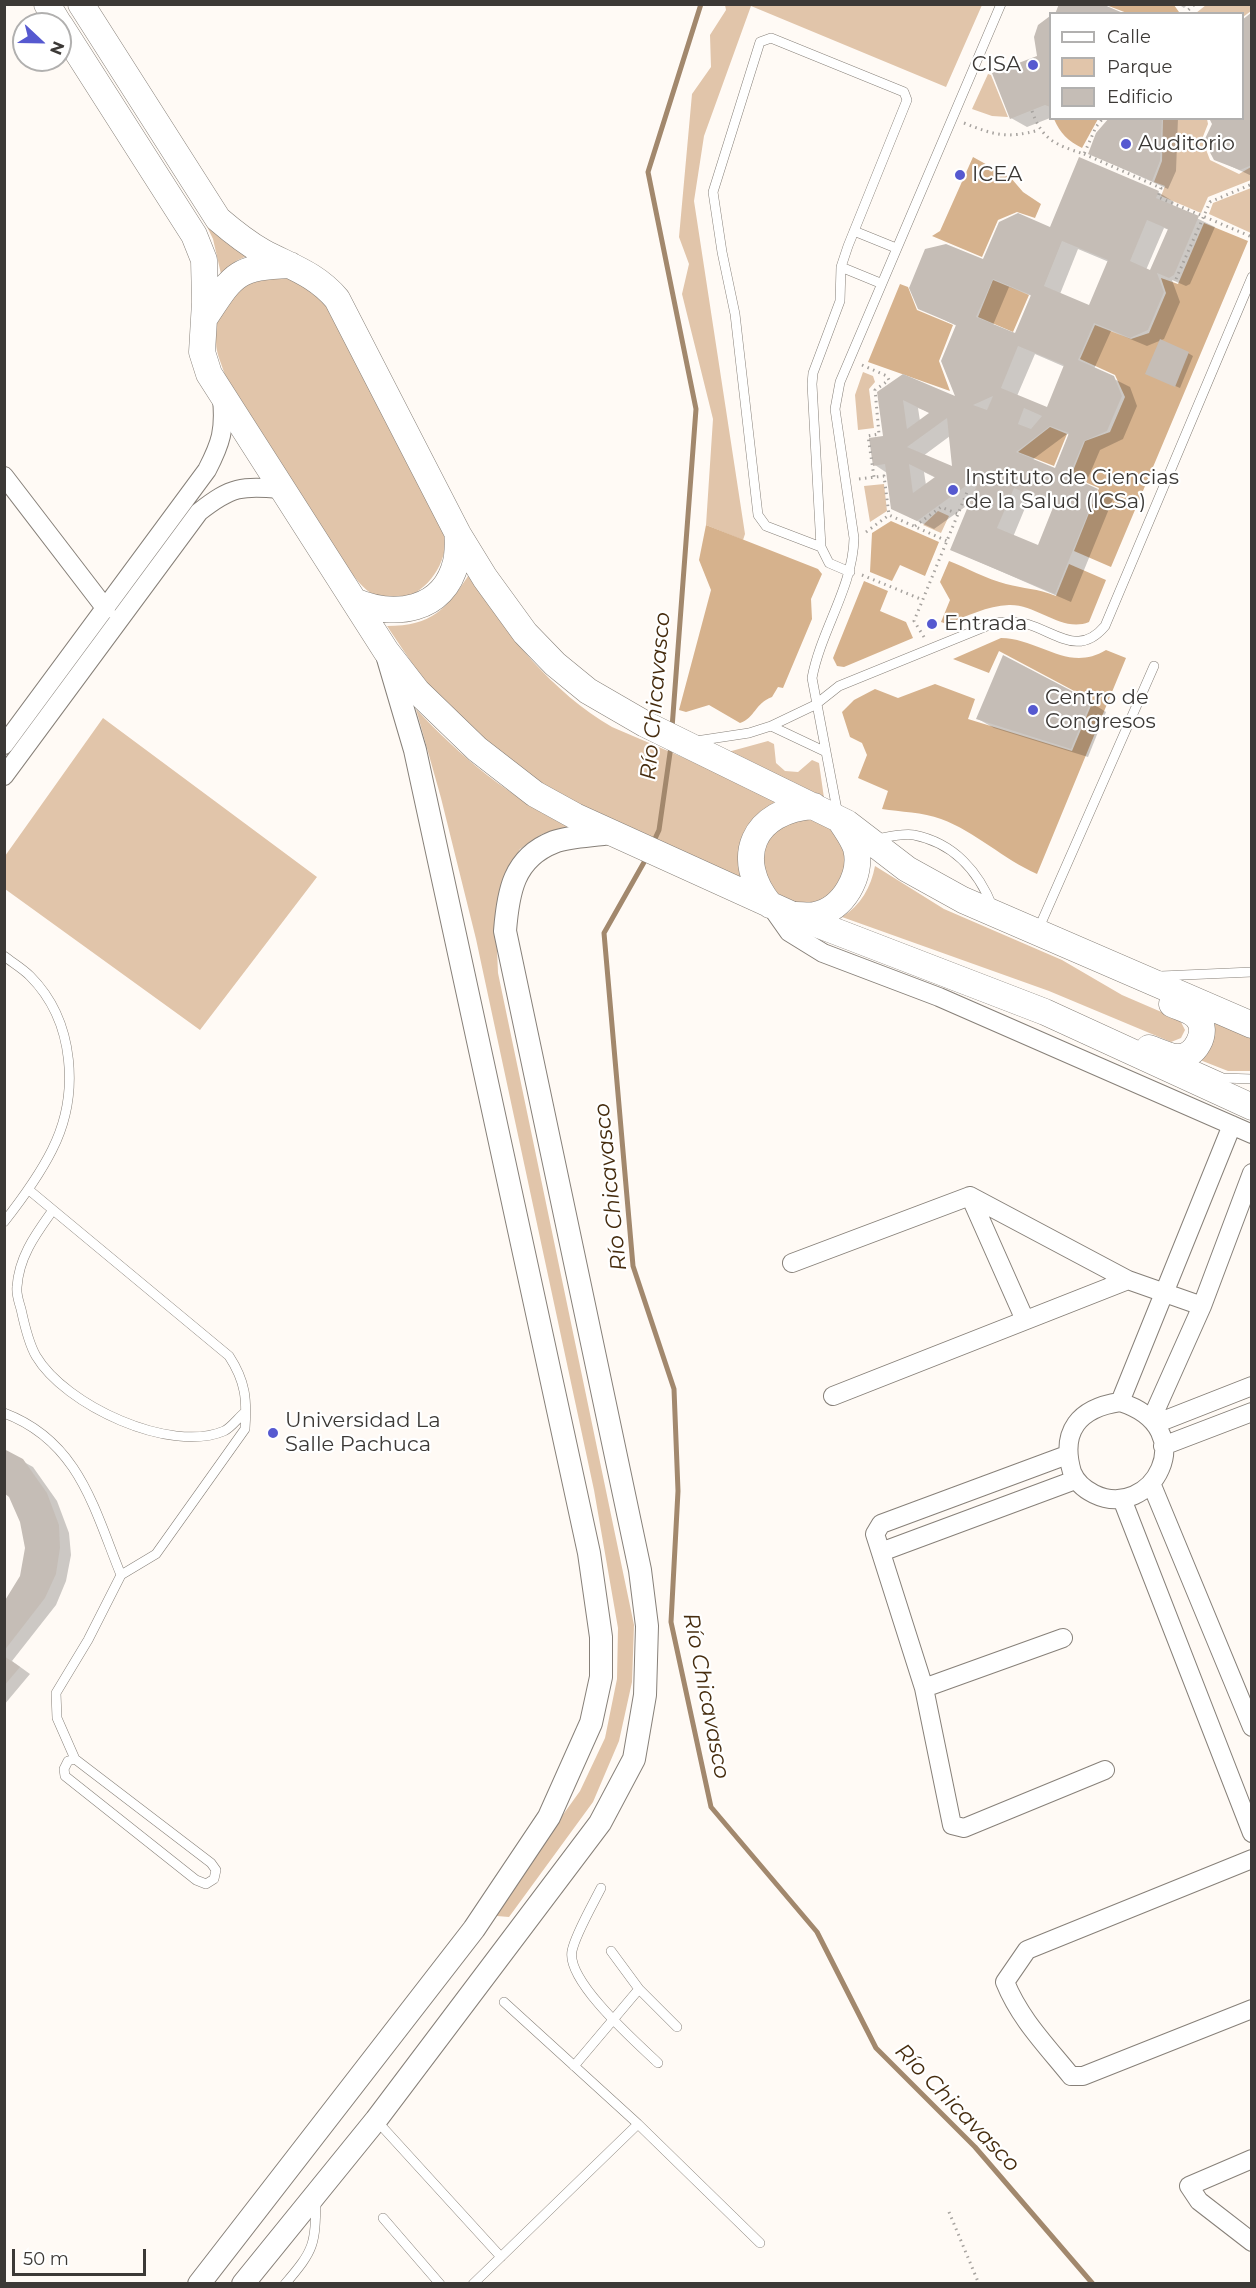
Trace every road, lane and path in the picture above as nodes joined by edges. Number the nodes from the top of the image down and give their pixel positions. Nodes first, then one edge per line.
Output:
1 (81, 4) edge
2 (1001, 4) edge
3 (72, 43) edge
4 (1032, 111) dead end
5 (1101, 120) edge
6 (964, 123) dead end
7 (1039, 130) junction
8 (1084, 154) junction
9 (1251, 184) edge
10 (1203, 217) junction
11 (854, 231) junction
12 (1251, 237) edge
13 (896, 248) junction
14 (291, 265) junction
15 (841, 267) junction
16 (1251, 277) edge
17 (1176, 279) dead end
18 (880, 283) junction
19 (202, 323) junction
20 (862, 365) dead end
21 (221, 394) junction
22 (4, 476) edge
23 (873, 477) junction
24 (859, 479) dead end
25 (282, 489) junction
26 (967, 492) dead end
27 (958, 514) junction
28 (889, 515) junction
29 (915, 526) junction
30 (866, 532) dead end
31 (458, 534) junction
32 (947, 541) junction
33 (821, 547) junction
34 (850, 572) junction
35 (862, 575) dead end
36 (354, 600) junction
37 (923, 600) junction
38 (106, 609) junction
39 (924, 637) dead end
40 (386, 651) junction
41 (1154, 666) dead end
42 (815, 705) junction
43 (771, 726) junction
44 (680, 740) junction
45 (4, 745) edge
46 (826, 752) junction
47 (4, 776) edge
48 (814, 806) junction
49 (839, 819) junction
50 (622, 838) junction
51 (868, 840) junction
52 (781, 910) junction
53 (995, 914) junction
54 (1037, 932) junction
55 (1070, 946) junction
56 (4, 956) edge
57 (1251, 972) edge
58 (1137, 975) junction
59 (1008, 998) junction
60 (998, 1022) junction
61 (1251, 1025) edge
62 (1178, 1058) junction
63 (1251, 1079) edge
64 (1251, 1107) edge
65 (1232, 1125) junction
66 (1251, 1134) edge
67 (1251, 1173) edge
68 (29, 1190) junction
69 (970, 1196) junction
70 (53, 1210) junction
71 (4, 1222) edge
72 (792, 1263) dead end
73 (1128, 1280) junction
74 (1164, 1292) junction
75 (1202, 1306) junction
76 (1025, 1320) junction
77 (1251, 1386) edge
78 (833, 1396) dead end
79 (1120, 1402) junction
80 (1251, 1412) edge
81 (4, 1413) edge
82 (244, 1413) junction
83 (1154, 1421) junction
84 (1163, 1446) junction
85 (1067, 1455) junction
86 (1075, 1480) junction
87 (1151, 1483) junction
88 (1122, 1499) junction
89 (881, 1552) junction
90 (121, 1575) junction
91 (1063, 1638) dead end
92 (924, 1688) junction
93 (1251, 1727) edge
94 (75, 1759) junction
95 (1105, 1770) dead end
96 (1251, 1833) edge
97 (1251, 1859) edge
98 (601, 1888) dead end
99 (474, 1929) junction
100 (611, 1951) dead end
101 (503, 1955) junction
102 (639, 1989) junction
103 (504, 2002) dead end
104 (1251, 2009) edge
105 (614, 2019) junction
106 (676, 2027) dead end
107 (658, 2063) dead end
108 (574, 2066) junction
109 (376, 2120) junction
110 (638, 2124) junction
111 (1251, 2159) edge
112 (316, 2193) junction
113 (949, 2212) dead end
114 (383, 2218) dead end
115 (1251, 2242) edge
116 (760, 2243) dead end
117 (501, 2257) junction
118 (199, 2283) edge
119 (243, 2283) edge
120 (285, 2283) edge
121 (440, 2283) edge
122 (476, 2283) edge
123 (979, 2283) edge

1 - 14 main road
2 - 13 lane
3 - 19 main road
4 - 7 path
5 - 8 path
6 - 7 path
7 - 8 path
8 - 10 path
9 - 10 path
10 - 12 path
10 - 17 path
11 - 13 lane
11 - 15 lane
11 - 33 lane
13 - 18 lane
14 - 19 main road
14 - 31 main road
15 - 18 lane
15 - 33 lane
16 - 42 lane
18 - 34 lane
19 - 21 main road
20 - 23 path
21 - 25 main road
21 - 38 street
22 - 38 street
23 - 24 path
23 - 28 path
25 - 36 main road
25 - 47 street
26 - 27 path
27 - 29 path
27 - 32 path
28 - 29 path
28 - 30 path
29 - 32 path
31 - 36 main road
31 - 44 main road
32 - 37 path
33 - 34 lane
34 - 42 lane
35 - 37 path
36 - 40 main road
37 - 39 path
38 - 45 street
40 - 50 main road
40 - 99 street
41 - 54 lane
42 - 43 lane
42 - 46 lane
43 - 44 lane
43 - 46 lane
44 - 48 main road
46 - 49 lane
48 - 49 main road
48 - 52 main road
49 - 51 main road
49 - 52 main road
50 - 52 main road
50 - 101 street
51 - 53 main road
51 - 53 lane
52 - 59 main road
52 - 60 street
53 - 54 main road
54 - 55 main road
55 - 58 main road
55 - 62 main road
56 - 68 lane
57 - 58 lane
58 - 61 main road
59 - 60 street
59 - 62 main road
59 - 64 main road
60 - 65 street
62 - 63 lane
65 - 66 street
65 - 74 street
67 - 75 street
68 - 70 lane
68 - 71 lane
69 - 72 street
69 - 73 street
69 - 76 street
70 - 82 lane
70 - 82 lane
73 - 74 street
73 - 76 street
74 - 75 street
74 - 79 street
75 - 83 street
76 - 78 street
77 - 83 street
79 - 83 street
79 - 85 street
80 - 84 street
81 - 90 lane
82 - 90 lane
83 - 84 street
84 - 87 street
85 - 86 street
85 - 89 street
86 - 88 street
86 - 89 street
87 - 88 street
87 - 93 street
88 - 96 street
89 - 92 street
90 - 94 lane
91 - 92 street
92 - 95 street
94 - 94 lane
97 - 104 street
98 - 105 lane
99 - 101 street
99 - 118 street
100 - 102 lane
101 - 109 street
102 - 105 lane
102 - 106 lane
103 - 108 lane
105 - 107 lane
105 - 108 lane
108 - 110 lane
109 - 112 street
109 - 117 lane
110 - 116 lane
110 - 117 lane
111 - 115 street
112 - 119 street
112 - 120 lane
113 - 123 path
114 - 121 lane
117 - 122 lane

